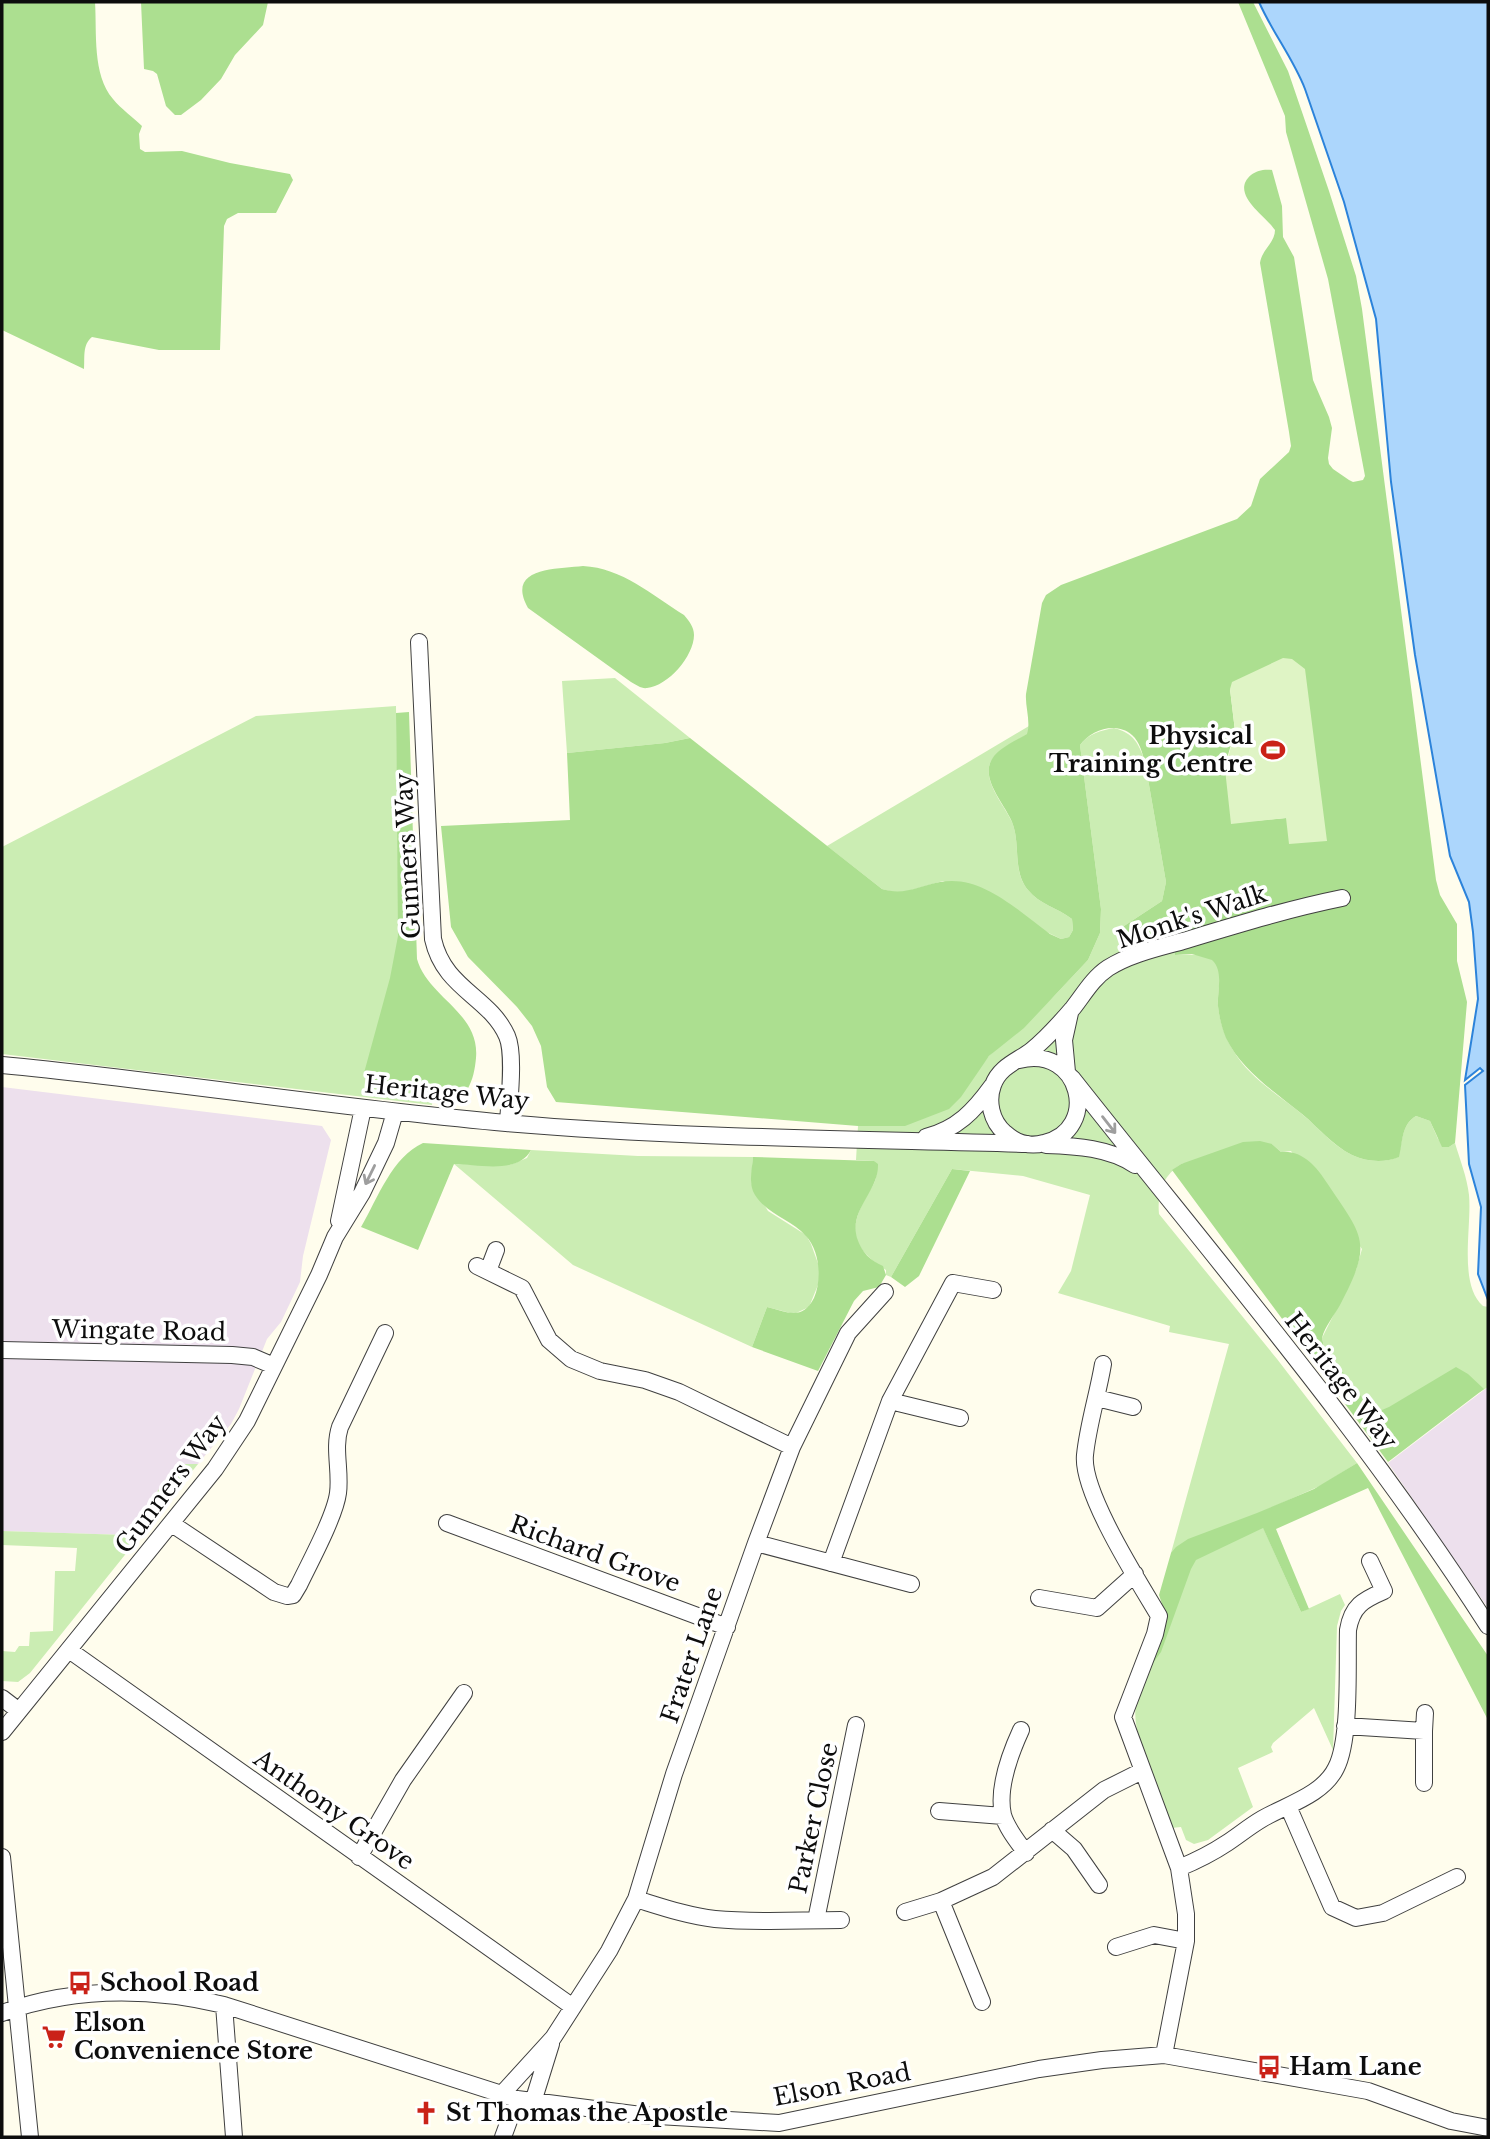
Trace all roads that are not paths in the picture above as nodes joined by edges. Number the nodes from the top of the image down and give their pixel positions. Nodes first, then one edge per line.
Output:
1 (419, 642) dead end
2 (1342, 898) dead end
3 (1073, 1008) junction
4 (1019, 1060) junction
5 (2, 1065) edge
6 (1070, 1075) junction
7 (993, 1085) junction
8 (363, 1108) junction
9 (395, 1112) junction
10 (508, 1123) junction
11 (889, 1142) junction
12 (1034, 1144) junction
13 (1146, 1173) junction
14 (335, 1237) junction
15 (496, 1250) dead end
16 (993, 1290) dead end
17 (885, 1292) dead end
18 (385, 1333) dead end
19 (2, 1350) edge
20 (1103, 1364) dead end
21 (274, 1366) junction
22 (1097, 1398) junction
23 (890, 1401) junction
24 (1133, 1408) dead end
25 (960, 1418) dead end
26 (792, 1447) junction
27 (447, 1523) dead end
28 (172, 1524) junction
29 (756, 1543) junction
30 (1370, 1561) dead end
31 (831, 1563) junction
32 (1135, 1574) junction
33 (911, 1584) dead end
34 (1039, 1598) dead end
35 (1488, 1626) edge
36 (727, 1627) junction
37 (69, 1650) junction
38 (464, 1693) dead end
39 (2, 1698) edge
40 (19, 1711) junction
41 (1425, 1713) dead end
42 (856, 1725) dead end
43 (1345, 1726) junction
44 (1021, 1730) dead end
45 (1424, 1731) junction
46 (2, 1732) edge
47 (1142, 1771) junction
48 (1424, 1783) dead end
49 (1287, 1806) junction
50 (939, 1811) dead end
51 (1003, 1816) junction
52 (1052, 1830) junction
53 (1026, 1853) junction
54 (2, 1857) edge
55 (359, 1857) junction
56 (1180, 1868) junction
57 (1457, 1878) dead end
58 (1099, 1885) dead end
59 (636, 1899) junction
60 (941, 1901) junction
61 (905, 1912) dead end
62 (816, 1920) junction
63 (841, 1920) dead end
64 (1186, 1941) junction
65 (1116, 1947) dead end
66 (982, 2002) dead end
67 (224, 2006) junction
68 (18, 2007) junction
69 (573, 2007) junction
70 (2, 2013) edge
71 (553, 2038) junction
72 (1164, 2055) junction
73 (518, 2098) junction
74 (1488, 2128) edge
75 (759, 2129) edge
76 (30, 2137) edge
77 (234, 2137) edge
78 (503, 2137) edge

1 - 10 street, Gunners Way
2 - 3 street, Monk's Walk
3 - 4 street, Monk's Walk
3 - 6 street, Monk's Walk
4 - 6 street
4 - 7 street
5 - 8 street, Heritage Way
6 - 12 street
6 -> 13 street, Heritage Way
7 - 11 street, Heritage Way
7 - 12 street
8 - 9 street, Heritage Way
8 - 14 street, Gunners Way
9 - 10 street, Heritage Way
9 -> 14 street, Gunners Way
10 - 11 street, Heritage Way
11 - 12 street, Heritage Way
12 - 13 street, Heritage Way
13 - 35 street, Heritage Way
14 - 21 street, Gunners Way
15 - 26 street
16 - 23 street
17 - 26 street, Frater Lane
18 - 28 street
19 - 21 street, Wingate Road
20 - 22 street
21 - 28 street, Gunners Way
22 - 24 street
22 - 32 street
23 - 25 street
23 - 31 street
26 - 29 street, Frater Lane
27 - 36 street, Richard Grove
28 - 37 street, Gunners Way
29 - 31 street
29 - 36 street, Frater Lane
30 - 43 street
31 - 33 street
32 - 34 street
32 - 47 street
36 - 59 street, Frater Lane
37 - 40 street, Gunners Way
37 - 55 street, Anthony Grove
38 - 55 street
39 - 40 street
40 - 46 street, Gunners Way
41 - 45 street
42 - 62 street, Parker Close
43 - 45 street
43 - 49 street
44 - 51 street
45 - 48 street
47 - 52 street
47 - 56 street
49 - 56 street
49 - 57 street
50 - 51 street
51 - 53 street
52 - 53 street
52 - 58 street
53 - 60 street
54 - 68 street
55 - 69 street, Anthony Grove
56 - 64 street
59 - 62 street
59 - 69 street, Frater Lane
60 - 61 street
60 - 66 street
62 - 63 street
64 - 65 street
64 - 72 street
67 - 68 street, Elson Road
67 - 73 street, Elson Road
67 - 77 street
68 - 70 street, Elson Road
68 - 76 street
69 - 71 street, Frater Lane
71 - 73 street, Frater Lane
71 - 73 street, Frater Lane
72 - 74 street, Elson Road
72 - 75 street, Elson Road
73 - 75 street, Elson Road
73 - 78 street

